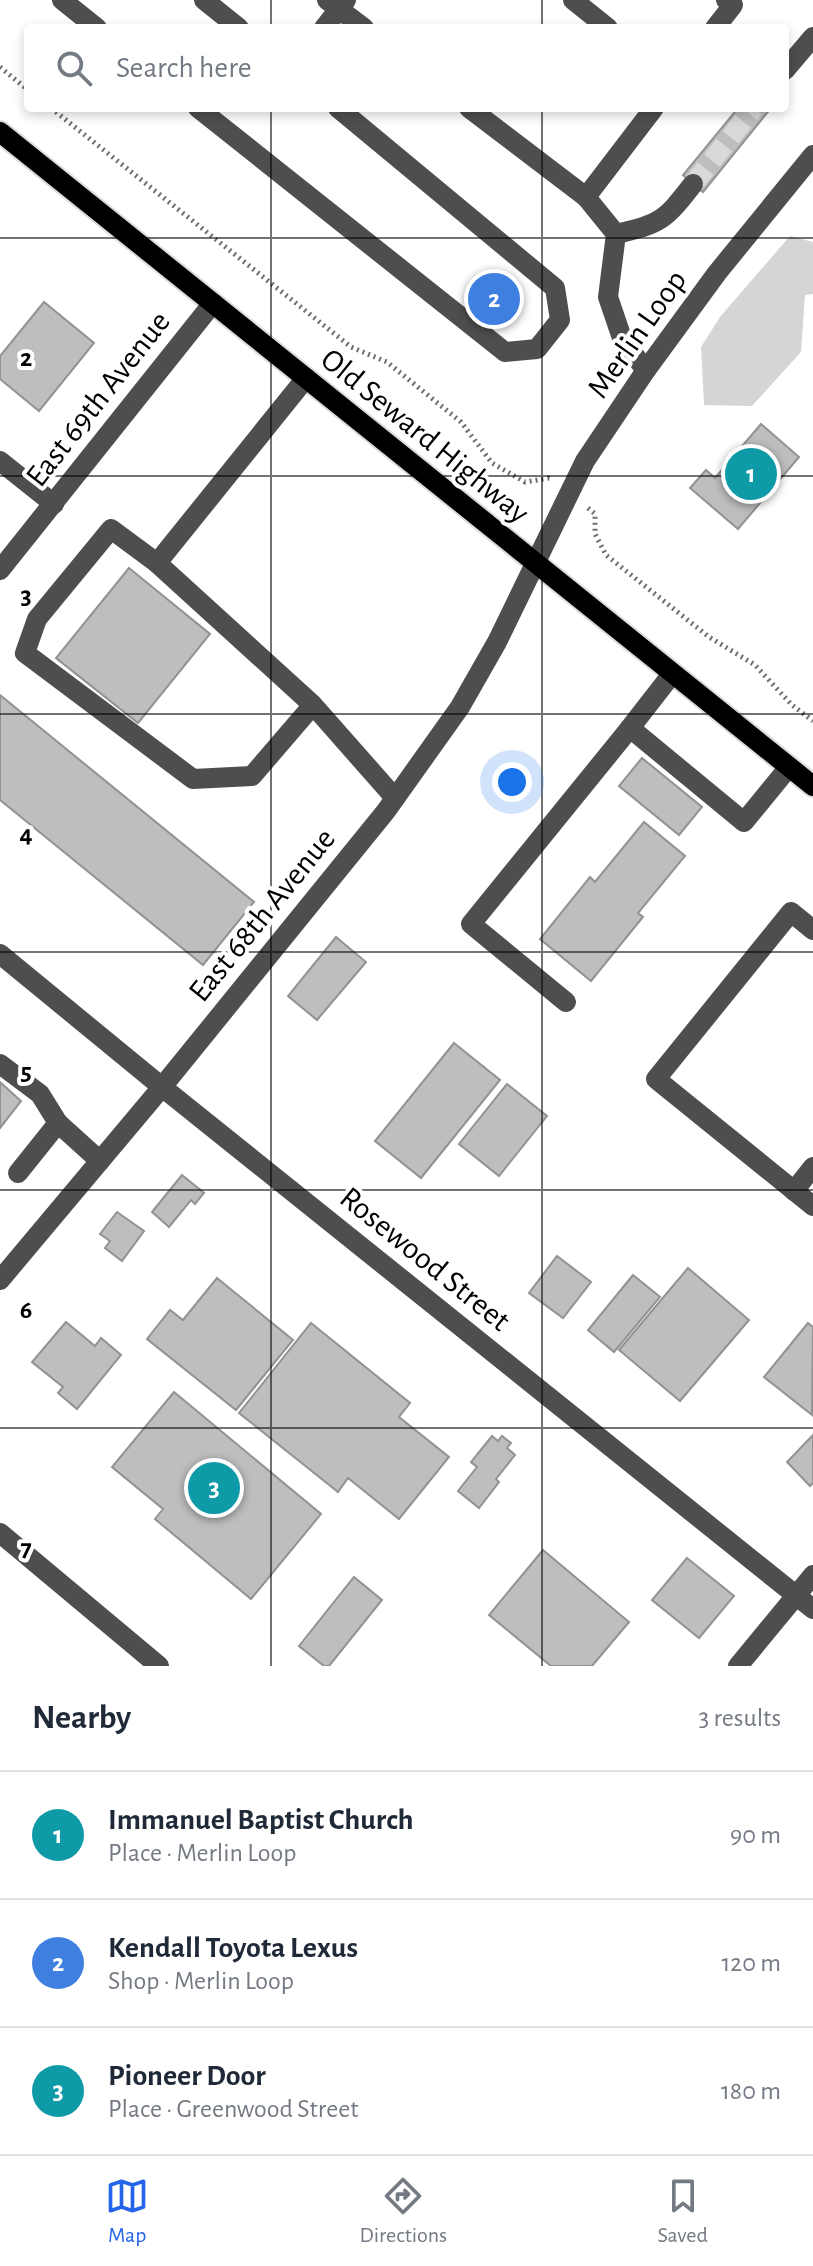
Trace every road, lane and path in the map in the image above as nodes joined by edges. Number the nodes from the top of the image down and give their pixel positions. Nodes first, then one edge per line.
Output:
1 (62, 0) edge
2 (204, 0) edge
3 (573, 0) edge
4 (732, 2) edge
5 (337, 3) edge
6 (92, 24) edge
7 (234, 24) edge
8 (326, 24) edge
9 (360, 24) edge
10 (603, 24) edge
11 (718, 24) edge
12 (813, 37) edge
13 (789, 65) edge
14 (0, 67) edge
15 (24, 87) edge
16 (56, 112) edge
17 (203, 112) edge
18 (343, 112) edge
19 (474, 112) edge
20 (651, 112) edge
21 (0, 132) edge
22 (813, 155) edge
23 (693, 184) tunnel mouth
24 (586, 197) junction
25 (616, 234) junction
26 (213, 303) junction
27 (646, 370) junction
28 (306, 378) junction
29 (0, 461) edge
30 (569, 493) junction
31 (54, 504) junction
32 (157, 563) junction
33 (534, 563) junction
34 (0, 570) edge
35 (672, 674) junction
36 (313, 705) junction
37 (813, 721) edge
38 (630, 728) junction
39 (789, 767) junction
40 (813, 786) edge
41 (395, 798) junction
42 (813, 930) edge
43 (0, 954) edge
44 (566, 1002) dead end
45 (0, 1064) edge
46 (162, 1087) junction
47 (58, 1123) junction
48 (100, 1161) junction
49 (813, 1167) edge
50 (18, 1173) dead end
51 (794, 1191) junction
52 (813, 1206) edge
53 (0, 1280) edge
54 (0, 1533) edge
55 (813, 1575) edge
56 (796, 1595) junction
57 (813, 1609) edge
58 (159, 1666) edge
59 (738, 1666) edge

1 - 6 street
2 - 7 street
3 - 10 street
4 - 11 street
5 - 8 street
5 - 9 street
12 - 13 street
14 - 15 path
16 - 30 path
17 - 18 street
19 - 24 street
20 - 24 street
21 - 26 main road, Old Seward Highway
22 - 27 street, Merlin Loop
23 - 25 street
24 - 25 street
25 - 27 street
26 - 28 main road, Old Seward Highway
26 - 31 street, East 69th Avenue
27 - 30 street, Merlin Loop
28 - 32 street
28 - 33 main road, Old Seward Highway
29 - 31 street
30 - 33 street, Merlin Loop
30 - 37 path
31 - 34 street, East 69th Avenue
32 - 36 street
32 - 36 street
33 - 35 main road, Old Seward Highway
33 - 41 street, East 68th Avenue
35 - 38 street
35 - 39 main road, Old Seward Highway
36 - 41 street
38 - 39 street
38 - 44 street
39 - 40 main road, Old Seward Highway
41 - 46 street, East 68th Avenue
42 - 51 street
43 - 46 street, Rosewood Street
45 - 47 street
46 - 48 street, East 68th Avenue
46 - 56 street, Rosewood Street
47 - 48 street
47 - 50 street
48 - 53 street, East 68th Avenue
49 - 51 street
51 - 52 street
54 - 58 street
55 - 56 street
56 - 57 street, Rosewood Street
56 - 59 street

